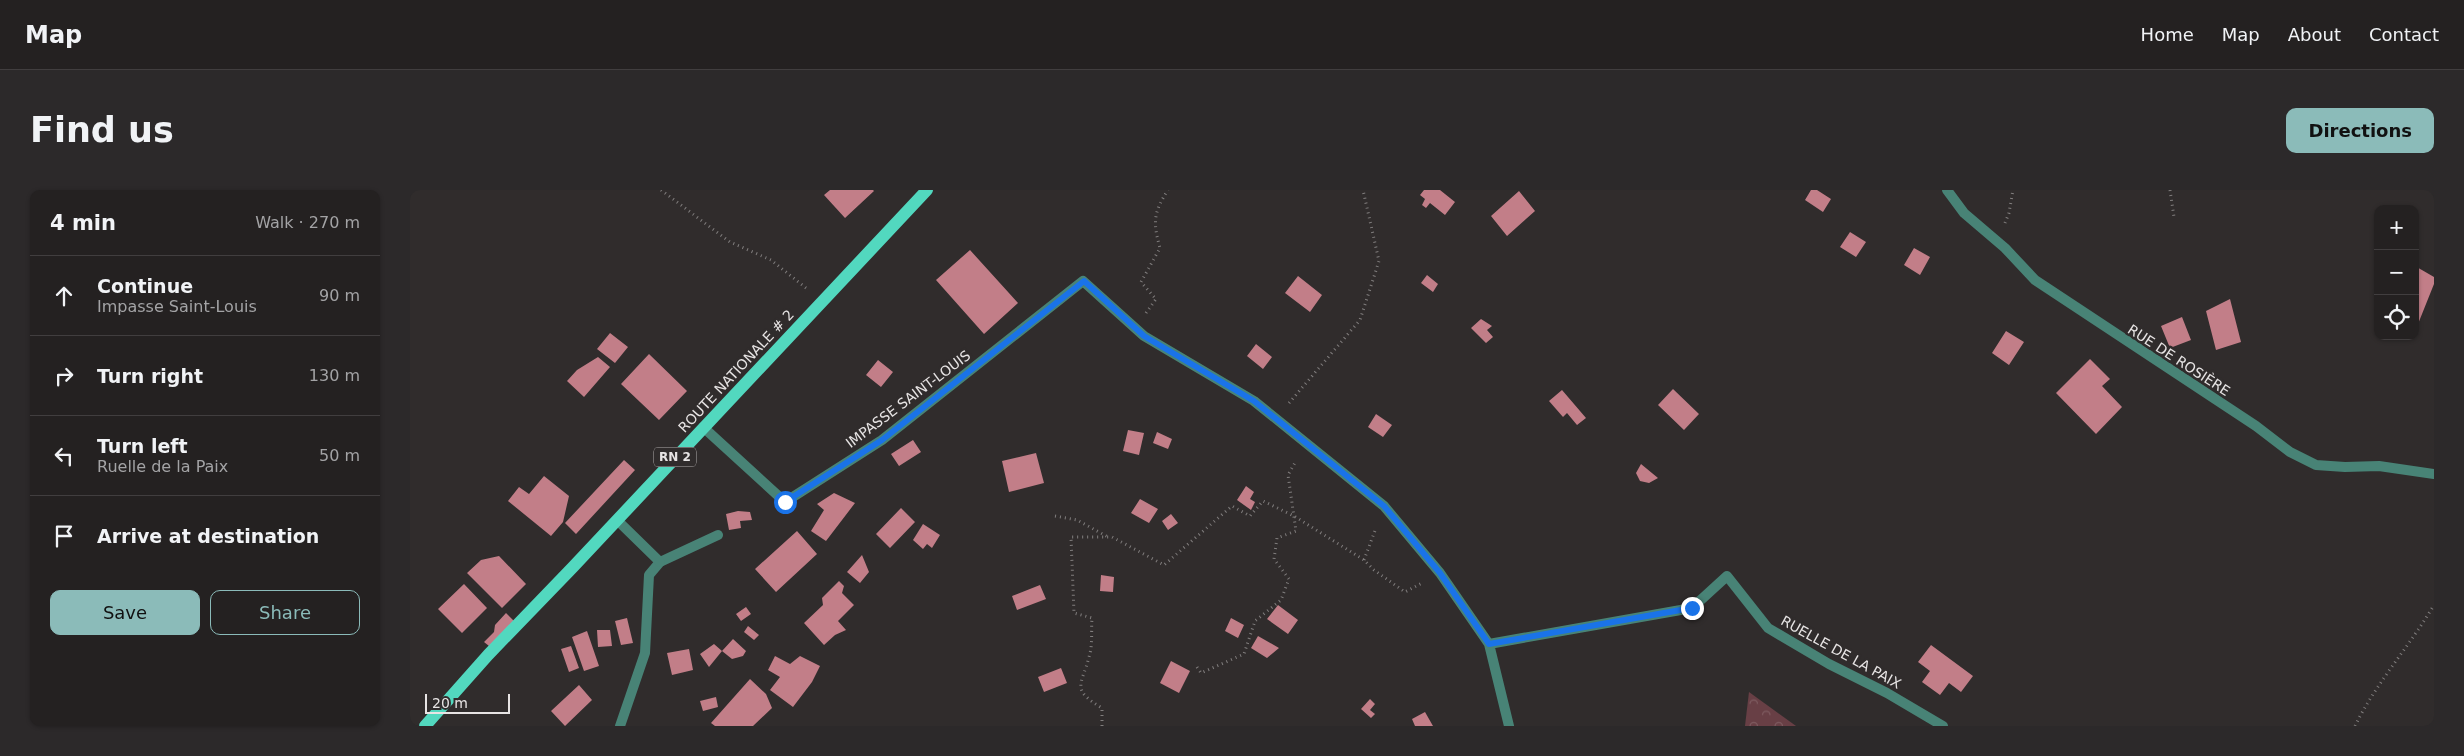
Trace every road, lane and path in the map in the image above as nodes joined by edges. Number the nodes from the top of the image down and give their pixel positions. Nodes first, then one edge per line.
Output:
1 (661, 190) edge
2 (927, 190) edge
3 (1168, 190) edge
4 (1363, 190) edge
5 (1946, 190) edge
6 (2012, 190) edge
7 (2170, 190) edge
8 (2174, 217) dead end
9 (1997, 240) junction
10 (822, 301) junction
11 (1135, 327) junction
12 (1276, 419) junction
13 (703, 427) junction
14 (1305, 442) junction
15 (2434, 474) edge
16 (1384, 506) junction
17 (1055, 516) dead end
18 (1294, 516) junction
19 (617, 520) junction
20 (718, 535) dead end
21 (1108, 537) junction
22 (1364, 560) junction
23 (660, 562) junction
24 (1440, 573) junction
25 (2434, 605) edge
26 (1489, 644) junction
27 (1197, 667) dead end
28 (425, 726) edge
29 (620, 726) edge
30 (1102, 726) edge
31 (1509, 726) edge
32 (1943, 726) edge
33 (2355, 726) edge

1 - 10 path
2 - 10 main road, ROUTE NATIONALE # 2 / RN 2
3 - 11 path
4 - 12 path
5 - 9 street, RUE DE ROSIÈRE
6 - 9 path
7 - 8 path
9 - 15 street, RUE DE ROSIÈRE
10 - 13 main road, ROUTE NATIONALE # 2 / RN 2
11 - 12 street
11 - 13 street, IMPASSE SAINT-LOUIS
12 - 14 street
13 - 19 main road, ROUTE NATIONALE # 2 / RN 2
14 - 16 street
14 - 18 path
16 - 22 path
16 - 24 street
17 - 21 path
18 - 21 path
18 - 22 path
18 - 27 path
19 - 23 street
19 - 28 main road, ROUTE NATIONALE # 2 / RN 2
20 - 23 street
21 - 30 path
22 - 24 path
23 - 29 street
24 - 26 street
25 - 33 path
26 - 31 street
26 - 32 street, RUELLE DE LA PAIX

